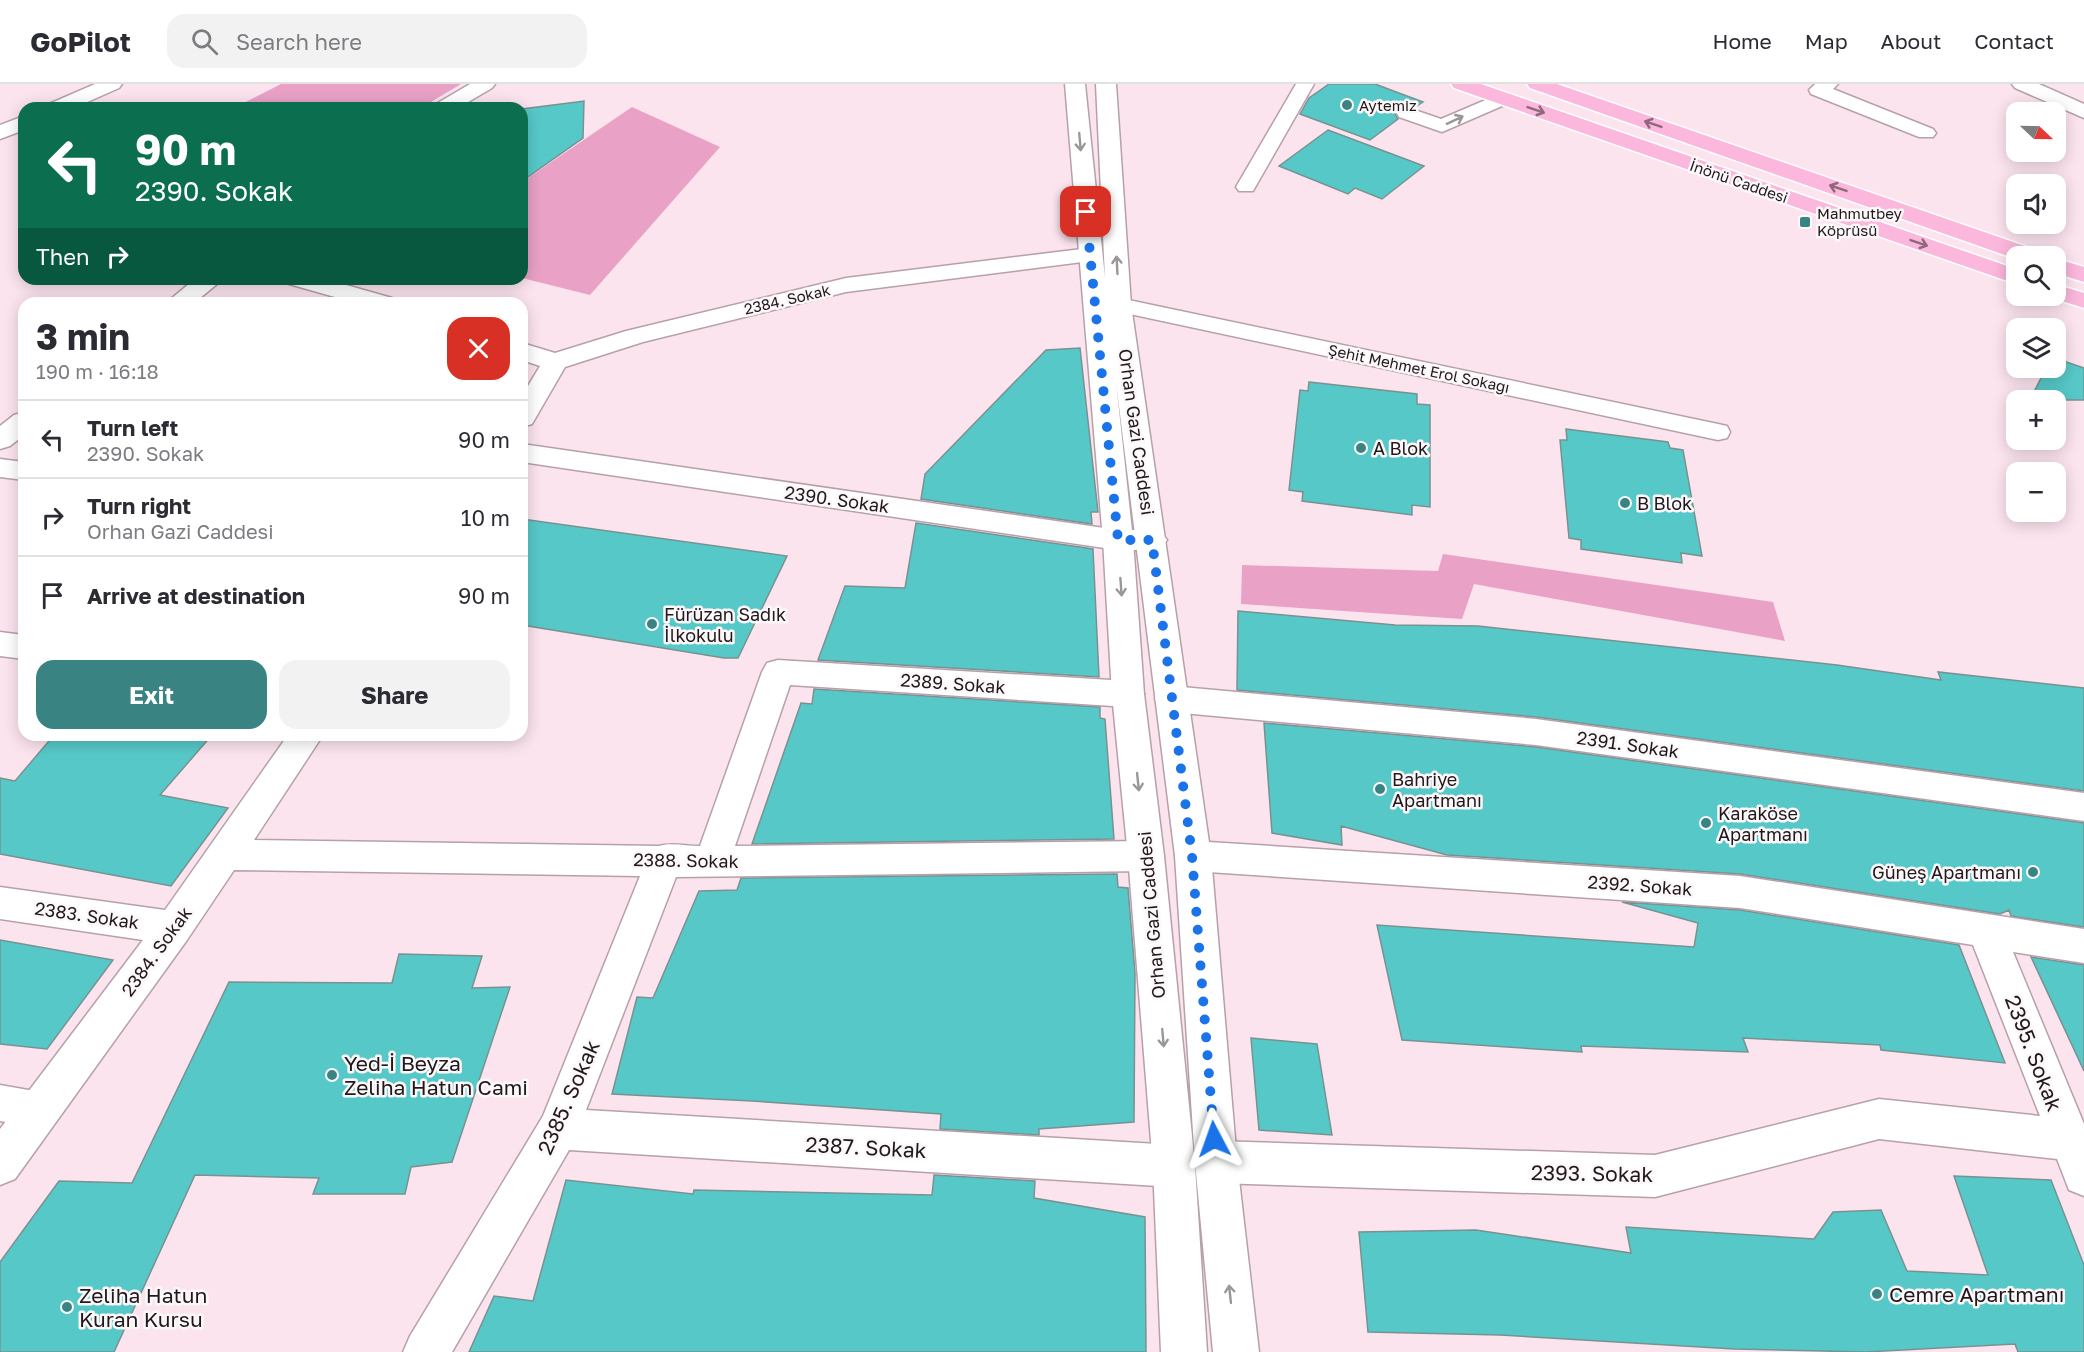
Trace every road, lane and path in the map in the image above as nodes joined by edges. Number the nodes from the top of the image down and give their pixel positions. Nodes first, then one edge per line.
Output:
1 (112, 84) edge
2 (485, 84) edge
3 (1075, 84) edge
4 (1106, 84) edge
5 (1305, 84) edge
6 (1461, 84) edge
7 (1537, 84) edge
8 (1829, 84) edge
9 (2022, 84) edge
10 (1503, 99) junction
11 (70, 102) edge
12 (454, 102) edge
13 (2084, 112) edge
14 (1406, 113) dead end
15 (1926, 133) dead end
16 (1246, 187) dead end
17 (2006, 247) edge
18 (1090, 255) junction
19 (2066, 269) edge
20 (2006, 274) edge
21 (2084, 275) edge
22 (203, 285) edge
23 (319, 285) edge
24 (2066, 295) edge
25 (186, 297) edge
26 (360, 297) edge
27 (2084, 301) edge
28 (1119, 305) junction
29 (528, 353) edge
30 (555, 362) junction
31 (528, 408) edge
32 (18, 426) edge
33 (1718, 432) dead end
34 (0, 440) edge
35 (528, 454) edge
36 (0, 468) edge
37 (18, 470) edge
38 (1118, 540) junction
39 (1152, 540) junction
40 (0, 644) edge
41 (18, 646) edge
42 (1128, 694) junction
43 (1171, 699) junction
44 (302, 741) edge
45 (2084, 807) edge
46 (225, 855) junction
47 (1146, 856) junction
48 (1192, 856) junction
49 (665, 859) junction
50 (712, 862) junction
51 (0, 903) edge
52 (174, 928) junction
53 (1986, 930) junction
54 (2084, 946) edge
55 (0, 1103) edge
56 (40, 1110) junction
57 (558, 1129) junction
58 (2076, 1157) edge
59 (1216, 1162) junction
60 (0, 1164) edge
61 (1174, 1166) junction
62 (426, 1352) edge
63 (1184, 1352) edge
64 (1236, 1352) edge

1 - 11 street
2 - 12 street
3 -> 18 street, Orhan Gazi Caddesi
28 -> 4 street, Orhan Gazi Caddesi
5 - 16 lane
6 - 10 main road, İnönü Caddesi
17 -> 7 main road, İnönü Caddesi
8 - 15 lane
9 - 13 street
14 -> 10 lane
10 -> 20 main road, İnönü Caddesi
18 - 30 street, 2384. Sokak
18 - 38 street, Orhan Gazi Caddesi
19 - 21 main road
22 - 25 street
23 - 26 street
24 - 27 main road
28 - 33 lane, Şehit Mehmet Erol Sokağı
28 - 39 street, Orhan Gazi Caddesi
29 - 30 street
30 - 31 street
32 - 34 street
35 - 38 street, 2390. Sokak
36 - 37 street
38 - 39 street, 2390. Sokak
38 -> 42 street, Orhan Gazi Caddesi
39 - 43 street, Orhan Gazi Caddesi
40 - 41 street
42 -> 47 street, Orhan Gazi Caddesi
42 - 50 street, 2389. Sokak
43 - 45 street, 2391. Sokak
43 - 48 street, Orhan Gazi Caddesi
44 - 46 street, 2384. Sokak
46 - 49 street, 2388. Sokak
46 - 52 street, 2384. Sokak
47 - 50 street, 2388. Sokak
47 -> 61 street, Orhan Gazi Caddesi
48 - 53 street, 2392. Sokak
48 - 59 street, Orhan Gazi Caddesi
49 - 50 street, 2388. Sokak
49 - 57 street, 2385. Sokak
51 - 52 street, 2383. Sokak
52 - 56 street, 2384. Sokak
53 - 54 street, 2392. Sokak
53 - 58 street, 2395. Sokak
55 - 56 lane
56 - 60 street, 2384. Sokak
57 - 61 street, 2387. Sokak
57 - 62 street, 2385. Sokak
58 - 59 street, 2393. Sokak
64 -> 59 street, Orhan Gazi Caddesi
61 - 63 street, Orhan Gazi Caddesi

